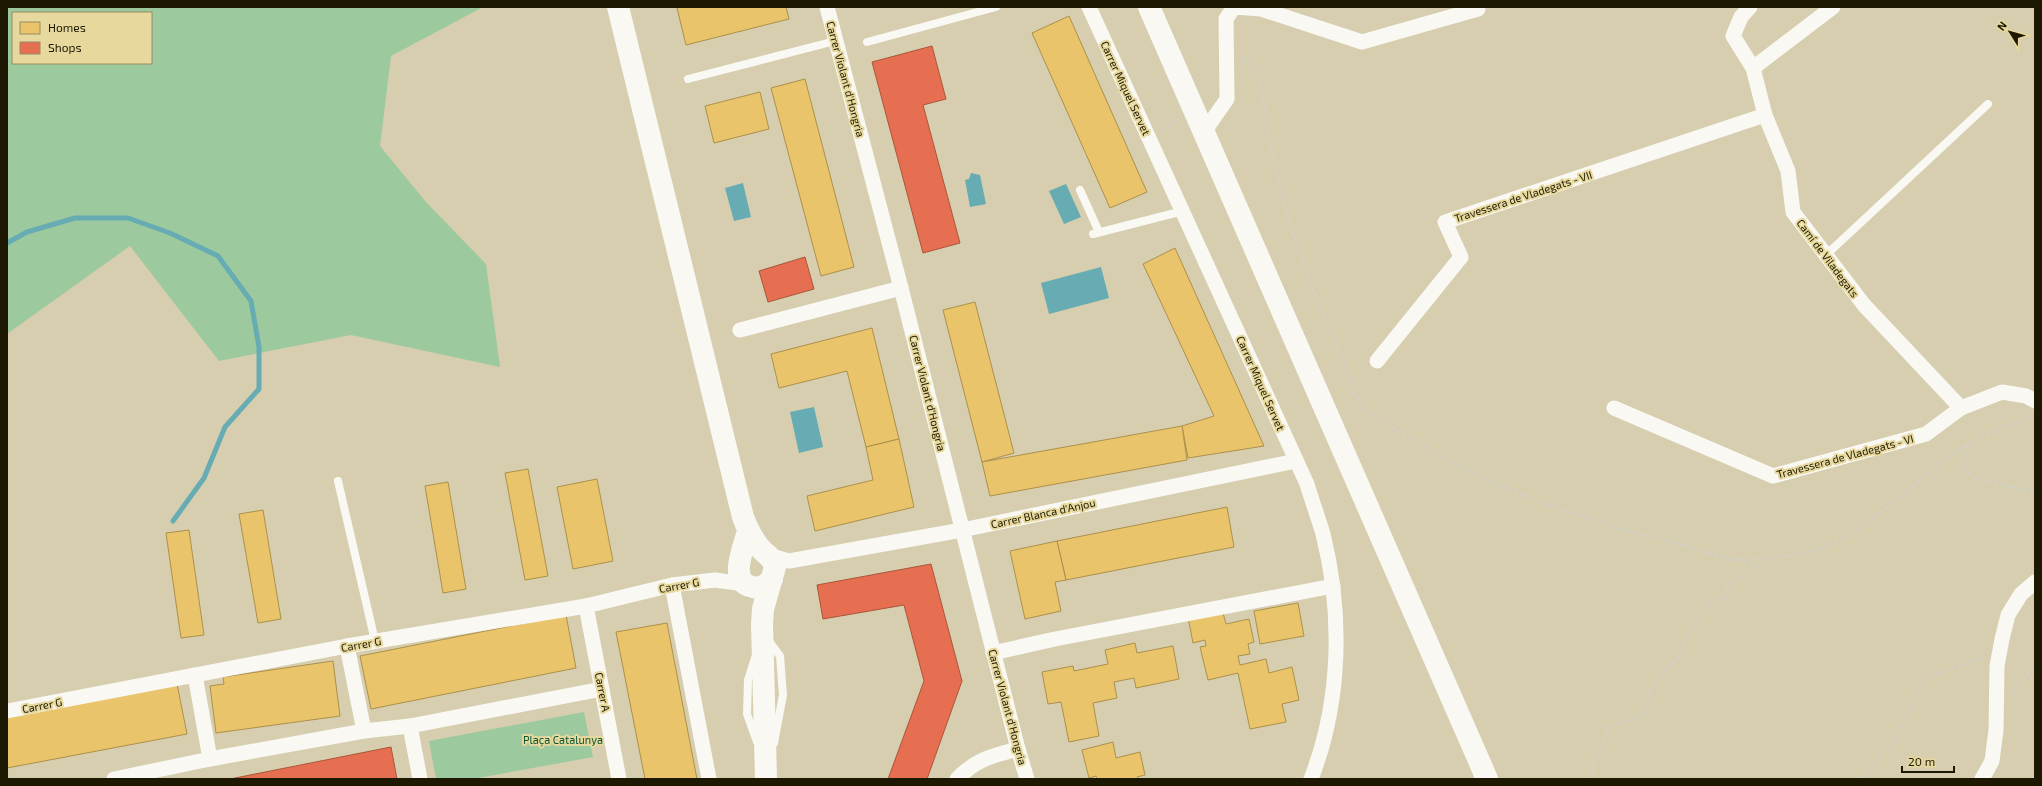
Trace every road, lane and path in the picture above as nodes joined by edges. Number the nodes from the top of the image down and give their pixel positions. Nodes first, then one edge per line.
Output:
1 (618, 7) edge
2 (826, 7) edge
3 (996, 7) edge
4 (1089, 7) edge
5 (1149, 7) edge
6 (1750, 7) edge
7 (1833, 7) edge
8 (1478, 9) dead end
9 (835, 41) junction
10 (867, 42) dead end
11 (1227, 49) junction
12 (1753, 68) junction
13 (688, 79) dead end
14 (1988, 104) dead end
15 (1195, 112) junction
16 (1764, 115) junction
17 (1204, 132) junction
18 (1148, 136) junction
19 (1080, 190) dead end
20 (1183, 211) junction
21 (1826, 255) junction
22 (901, 288) junction
23 (740, 330) dead end
24 (1377, 362) dead end
25 (2035, 401) edge
26 (1614, 408) dead end
27 (1961, 408) junction
28 (2035, 415) edge
29 (1968, 446) junction
30 (1296, 461) junction
31 (338, 481) dead end
32 (2035, 492) edge
33 (962, 530) junction
34 (748, 531) junction
35 (1728, 559) junction
36 (774, 564) junction
37 (743, 573) junction
38 (2035, 582) edge
39 (672, 586) junction
40 (1333, 586) junction
41 (586, 606) junction
42 (763, 609) junction
43 (375, 641) junction
44 (347, 646) junction
45 (1999, 652) junction
46 (994, 653) junction
47 (2035, 664) edge
48 (195, 675) junction
49 (602, 689) junction
50 (7, 711) edge
51 (1996, 717) junction
52 (410, 726) junction
53 (364, 731) junction
54 (1018, 749) junction
55 (210, 759) junction
56 (765, 775) edge
57 (114, 779) edge
58 (420, 779) edge
59 (619, 779) edge
60 (709, 779) edge
61 (958, 779) edge
62 (1027, 779) edge
63 (1311, 779) edge
64 (1487, 779) edge
65 (1591, 779) edge
66 (1860, 779) edge
67 (1982, 779) edge

1 - 34 street
2 - 9 street, Carrer Violant d'Hongria
3 - 10 lane
4 - 18 street, Carrer Miquel Servet
5 - 15 street
6 - 12 street, Camí de Viladegats
7 - 12 street
8 - 11 street
9 - 13 lane
9 - 22 street, Carrer Violant d'Hongria
11 - 17 street
11 - 35 path
12 - 16 street, Camí de Viladegats
14 - 21 lane
15 - 17 street
15 - 18 path
16 - 21 street, Camí de Viladegats
16 - 24 street, Travessera de Vladegats - VII
17 - 64 street
18 - 20 street, Carrer Miquel Servet
19 - 20 lane
20 - 30 street, Carrer Miquel Servet
21 - 27 street, Camí de Viladegats
22 - 23 street
22 - 33 street, Carrer Violant d'Hongria
25 - 27 street
26 - 27 street, Travessera de Vladegats - VI
28 - 29 path
29 - 32 path
29 - 35 path
30 - 33 street, Carrer Blanca d'Anjou
30 - 40 street, Carrer Miquel Servet
31 - 43 lane
33 - 36 street, Carrer Blanca d'Anjou
33 - 46 street, Carrer Violant d'Hongria
34 - 36 street
34 - 37 street
35 - 65 path
36 - 37 street
36 - 37 street
36 - 42 street
37 - 39 street, Carrer G
37 - 42 street
38 - 45 street
39 - 41 street, Carrer G
39 - 60 street
40 - 46 street
40 - 63 street, Carrer Miquel Servet
41 - 43 street, Carrer G
41 - 49 street, Carrer A
42 - 56 street
43 - 44 street, Carrer G
44 - 48 street, Carrer G
44 - 53 street
45 - 51 street
45 - 66 path
46 - 54 street, Carrer Violant d'Hongria
47 - 51 path
48 - 50 street, Carrer G
48 - 55 street
49 - 52 street
49 - 59 street, Carrer A
51 - 67 street
52 - 53 street
52 - 58 street
53 - 55 street
54 - 61 street
54 - 62 street, Carrer Violant d'Hongria
55 - 57 street

